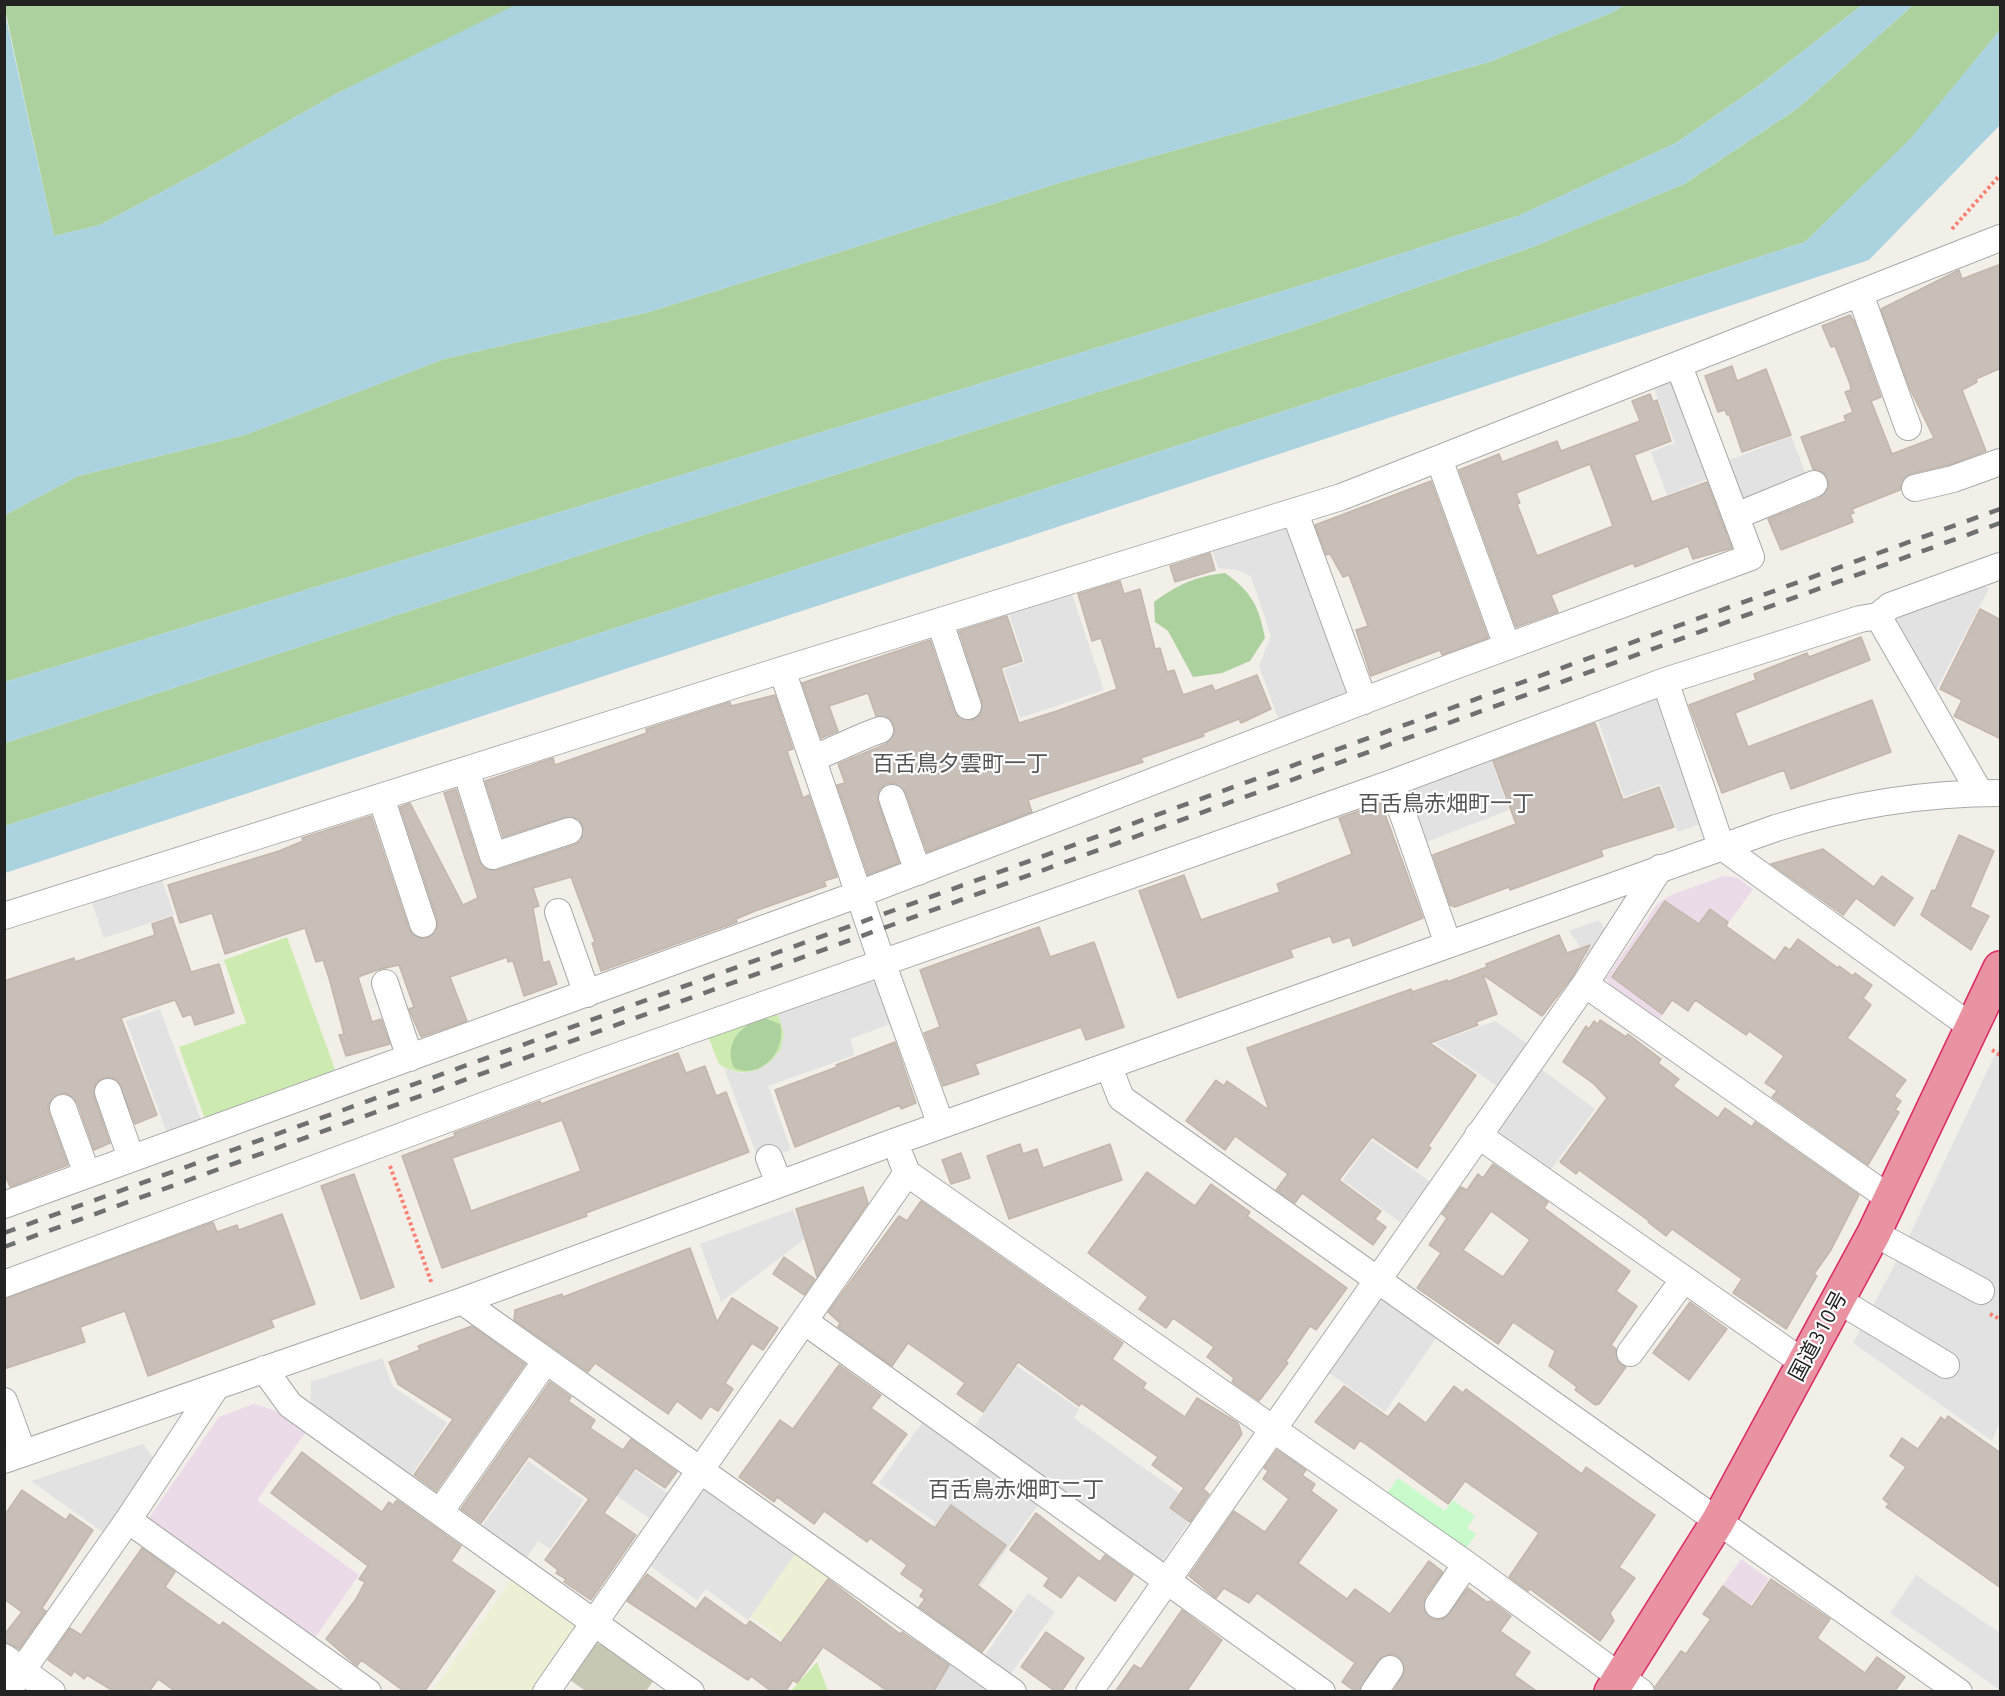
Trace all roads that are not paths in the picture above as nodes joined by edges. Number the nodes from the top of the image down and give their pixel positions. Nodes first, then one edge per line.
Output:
1 (2001, 238) edge
2 (1860, 294) junction
3 (1679, 366) junction
4 (1908, 427) dead end
5 (1439, 459) junction
6 (2001, 462) edge
7 (1814, 484) dead end
8 (1915, 488) dead end
9 (1295, 513) junction
10 (1736, 516) junction
11 (2001, 566) edge
12 (1878, 616) junction
13 (940, 622) junction
14 (1507, 646) junction
15 (782, 669) junction
16 (1665, 681) junction
17 (1364, 701) junction
18 (968, 706) dead end
19 (880, 730) dead end
20 (812, 758) junction
21 (466, 770) junction
22 (1392, 783) junction
23 (1990, 793) edge
24 (381, 797) junction
25 (892, 798) dead end
26 (569, 831) dead end
27 (1721, 846) junction
28 (1660, 868) junction
29 (918, 872) junction
30 (860, 899) junction
31 (558, 912) dead end
32 (4, 916) edge
33 (423, 924) dead end
34 (1448, 944) junction
35 (879, 955) junction
36 (2001, 968) edge
37 (385, 983) dead end
38 (1585, 984) junction
39 (587, 994) junction
40 (1982, 1039) junction
41 (410, 1058) junction
42 (1109, 1067) junction
43 (108, 1092) dead end
44 (63, 1108) dead end
45 (941, 1125) junction
46 (1478, 1135) junction
47 (894, 1142) junction
48 (131, 1158) junction
49 (769, 1158) dead end
50 (907, 1173) junction
51 (87, 1174) junction
52 (779, 1183) junction
53 (1892, 1200) junction
54 (4, 1205) edge
55 (1874, 1233) junction
56 (1377, 1278) junction
57 (1684, 1279) junction
58 (4, 1284) edge
59 (1981, 1291) dead end
60 (1838, 1300) junction
61 (462, 1301) junction
62 (804, 1321) junction
63 (1630, 1353) dead end
64 (545, 1362) junction
65 (1804, 1363) junction
66 (1946, 1365) dead end
67 (264, 1369) junction
68 (216, 1387) junction
69 (4, 1401) edge
70 (1272, 1428) junction
71 (14, 1456) edge
72 (701, 1472) junction
73 (440, 1512) junction
74 (128, 1520) junction
75 (1718, 1521) junction
76 (1466, 1564) junction
77 (1166, 1583) junction
78 (1438, 1605) dead end
79 (594, 1623) junction
80 (13, 1664) edge
81 (1390, 1669) dead end
82 (1624, 1687) edge
83 (7, 1692) edge
84 (52, 1692) edge
85 (368, 1692) edge
86 (546, 1692) edge
87 (691, 1692) edge
88 (1012, 1692) edge
89 (1089, 1692) edge
90 (1322, 1692) edge
91 (1374, 1692) edge
92 (1959, 1692) edge

1 - 2 street
2 - 3 street
2 - 4 street
3 - 5 street
3 - 10 street
5 - 9 street
5 - 14 street
6 - 8 street
7 - 10 street
9 - 13 street
9 - 17 street
10 - 14 street
11 - 12 street
12 - 16 street
12 - 23 street
13 - 15 street
13 - 18 street
14 - 17 street
15 - 20 street
15 - 21 street
16 - 22 street
16 - 27 street
17 - 29 street
19 - 20 street
20 - 30 street
21 - 24 street
21 - 26 street
22 - 34 street
22 - 35 street
23 - 27 street
24 - 32 street
24 - 33 street
25 - 29 street
27 - 28 street
27 - 40 street
28 - 34 street
28 - 38 street
29 - 30 street
30 - 35 street
30 - 39 street
31 - 39 street
34 - 42 street
35 - 45 street
35 - 58 street
36 - 40 highway, 国道310号
37 - 41 street
38 - 46 street
38 - 53 street
39 - 41 street
40 - 53 highway, 国道310号
41 - 48 street
42 - 45 street
42 - 56 street
43 - 48 street
44 - 51 street
45 - 47 street
46 - 56 street
46 - 57 street
47 - 50 street
47 - 52 street
48 - 51 street
49 - 52 street
50 - 62 street
50 - 70 street
51 - 54 street
52 - 61 street
53 - 55 highway, 国道310号
55 - 59 street
55 - 60 highway, 国道310号
56 - 70 street
56 - 75 street
57 - 63 street
57 - 65 street
60 - 65 highway, 国道310号
60 - 66 street
61 - 64 street
61 - 67 street
62 - 72 street
62 - 77 street
64 - 72 street
64 - 73 street
65 - 75 highway, 国道310号
67 - 68 street
67 - 73 street
68 - 71 street
68 - 74 street
69 - 71 street
70 - 76 street
70 - 77 street
72 - 79 street
72 - 88 street
73 - 79 street
74 - 80 street
74 - 85 street
75 - 82 highway, 国道310号
75 - 92 street
76 - 78 street
76 - 82 street
77 - 89 street
77 - 90 street
79 - 86 street
79 - 87 street
80 - 83 street
80 - 84 street
81 - 91 street

